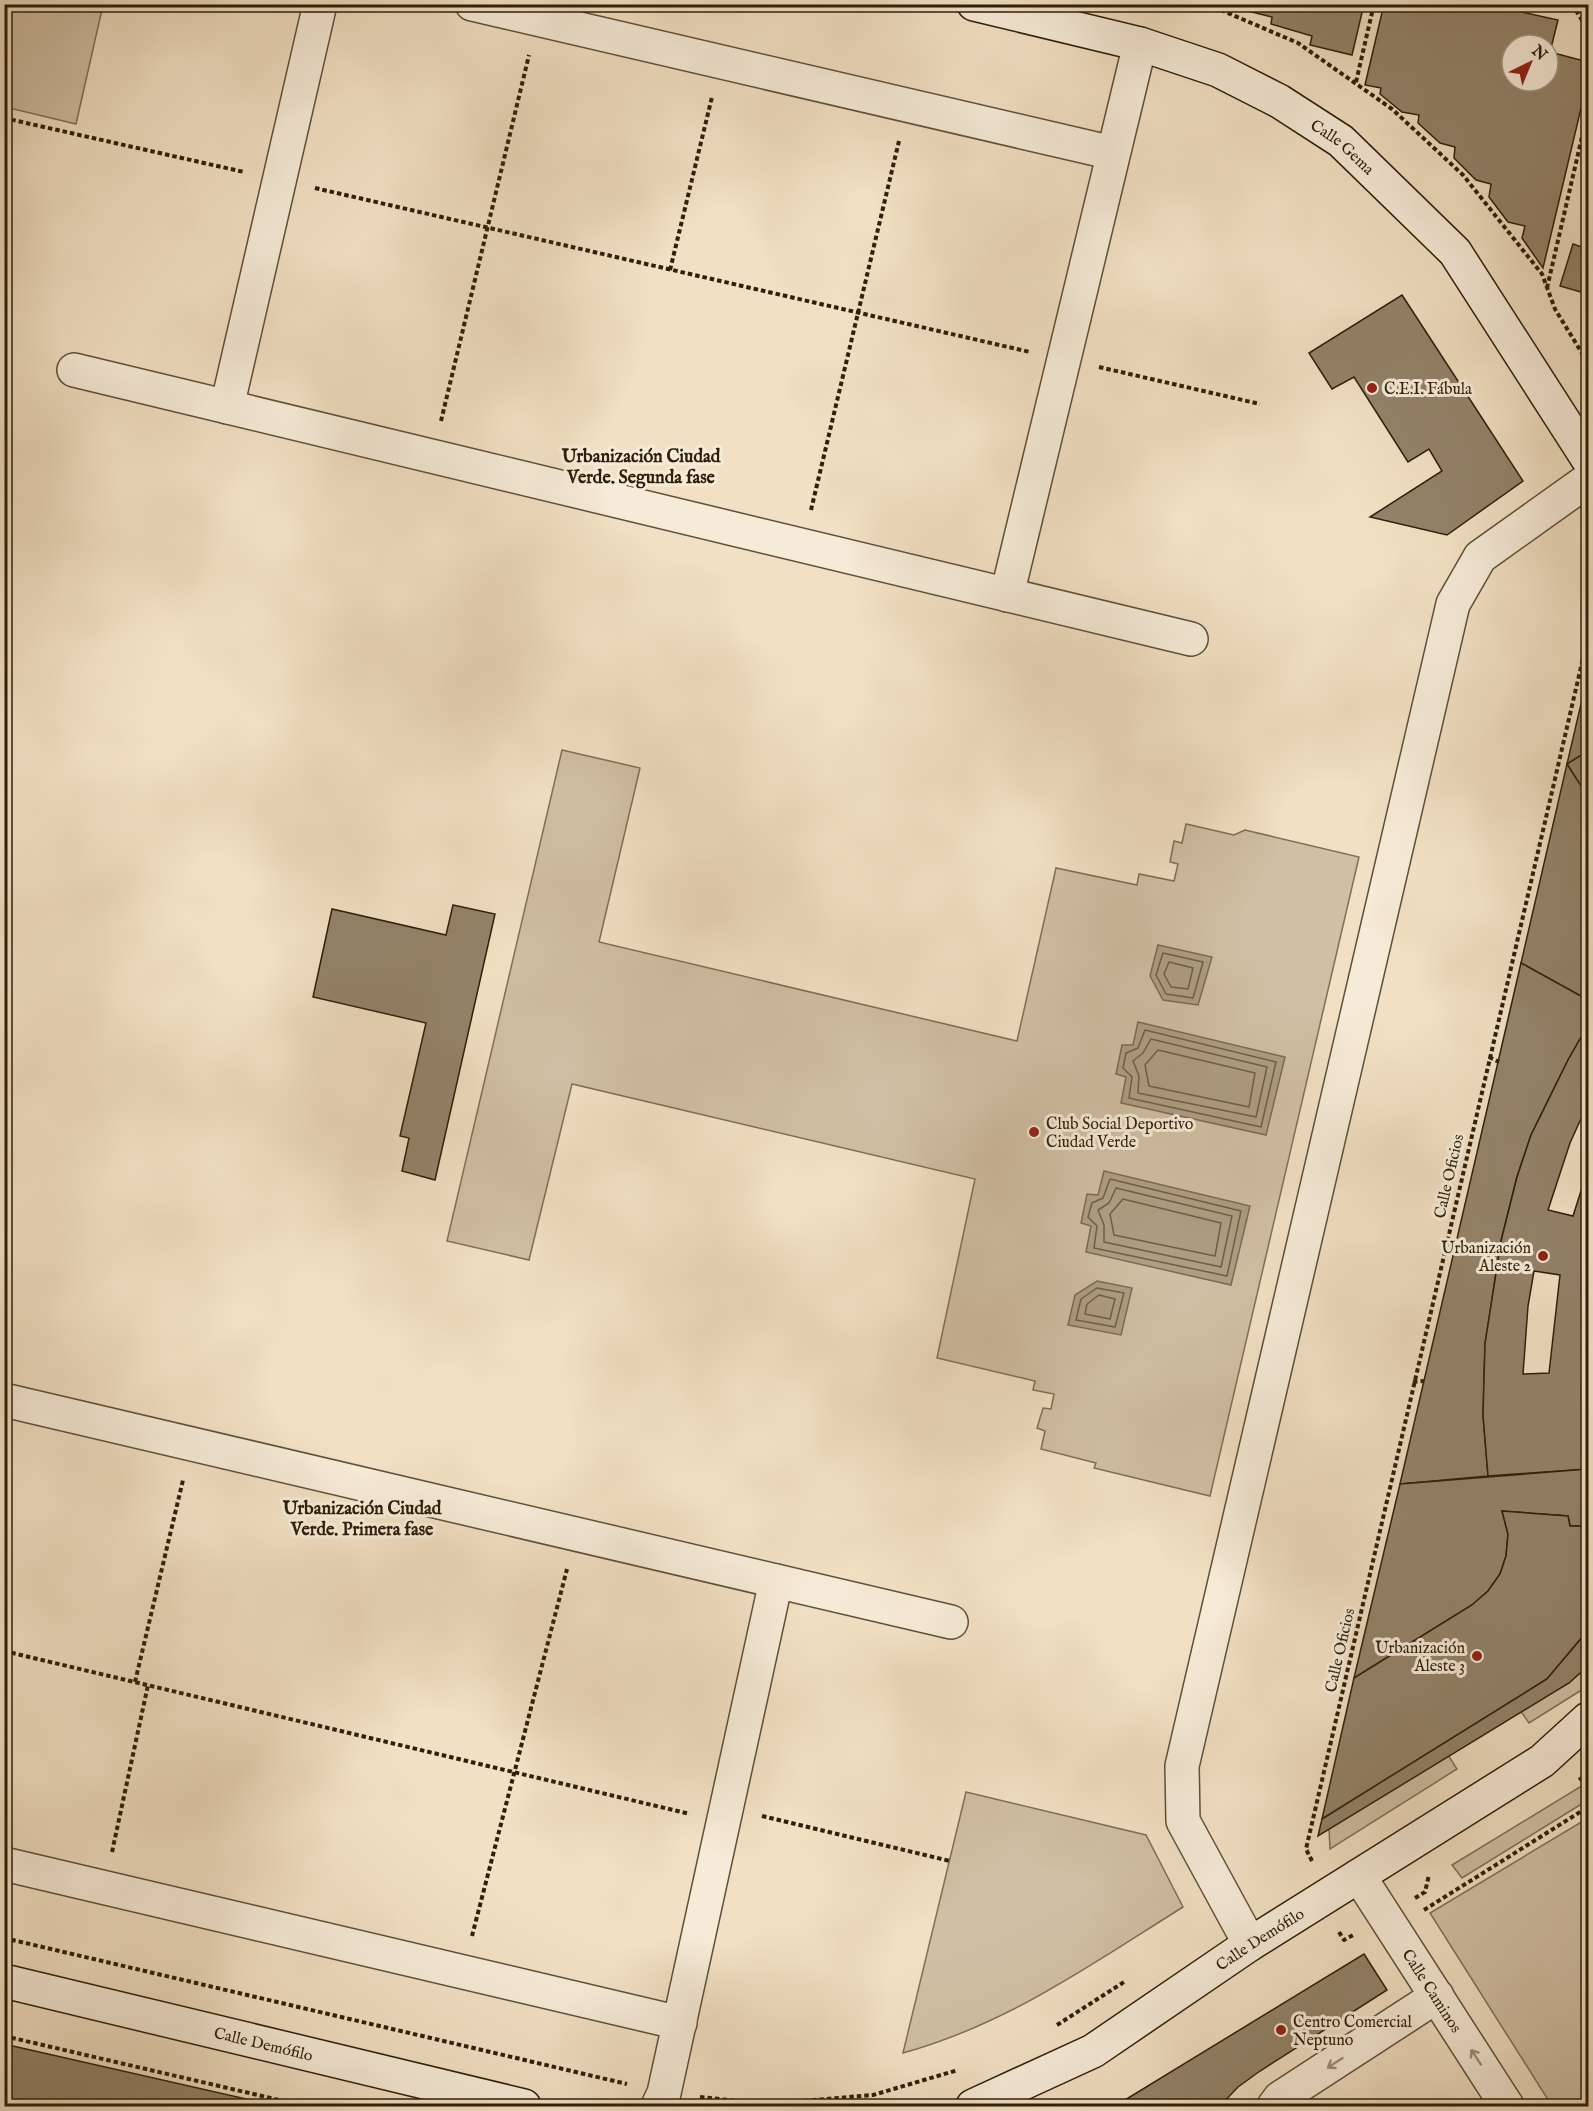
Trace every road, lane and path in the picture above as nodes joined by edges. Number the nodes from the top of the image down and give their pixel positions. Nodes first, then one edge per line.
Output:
1 (320, 4) edge
2 (472, 4) edge
3 (974, 4) edge
4 (1208, 4) edge
5 (1374, 4) edge
6 (1572, 4) edge
7 (1061, 15) edge
8 (538, 20) junction
9 (1588, 30) edge
10 (1140, 44) junction
11 (720, 62) junction
12 (1356, 82) junction
13 (907, 105) junction
14 (1588, 111) edge
15 (4, 117) edge
16 (1113, 153) junction
17 (279, 180) junction
18 (488, 228) junction
19 (670, 270) junction
20 (1547, 289) junction
21 (857, 312) junction
22 (1064, 359) junction
23 (1588, 363) edge
24 (74, 370) dead end
25 (1260, 404) dead end
26 (227, 407) junction
27 (433, 456) junction
28 (1588, 459) edge
29 (1588, 480) edge
30 (802, 546) junction
31 (1007, 595) junction
32 (1588, 637) edge
33 (1191, 639) dead end
34 (1489, 1057) junction
35 (1498, 1062) dead end
36 (1424, 1381) dead end
37 (1413, 1382) junction
38 (4, 1400) edge
39 (192, 1444) junction
40 (577, 1534) junction
41 (777, 1581) junction
42 (951, 1622) dead end
43 (4, 1652) edge
44 (135, 1682) junction
45 (148, 1685) junction
46 (1588, 1719) edge
47 (1588, 1742) edge
48 (1542, 1761) junction
49 (514, 1772) junction
50 (1588, 1774) edge
51 (1569, 1786) dead end
52 (1588, 1807) edge
53 (725, 1815) junction
54 (950, 1861) dead end
55 (1312, 1861) dead end
56 (4, 1864) edge
57 (1430, 1871) dead end
58 (1359, 1876) junction
59 (104, 1887) junction
60 (1320, 1900) junction
61 (1422, 1911) dead end
62 (1385, 1916) junction
63 (4, 1938) edge
64 (1250, 1944) junction
65 (462, 1971) junction
66 (1134, 1976) dead end
67 (4, 1981) edge
68 (1437, 1996) junction
69 (680, 2023) junction
70 (1054, 2026) dead end
71 (4, 2036) edge
72 (962, 2069) dead end
73 (662, 2100) edge
74 (305, 2106) edge
75 (524, 2106) edge
76 (973, 2106) edge
77 (1274, 2106) edge
78 (1508, 2106) edge

1 - 17 street
2 - 8 street
3 - 7 street, Calle Gema
4 - 12 path
5 - 12 path
6 - 9 path
7 - 10 street, Calle Gema
8 - 11 street
8 - 18 path
10 - 16 street
10 - 28 street, Calle Gema
11 - 13 street
11 - 19 path
12 - 20 path
13 - 16 street
13 - 21 path
14 - 20 path
15 - 17 path
16 - 22 street
17 - 18 path
17 - 26 street
18 - 19 path
18 - 27 path
19 - 21 path
20 - 23 path
21 - 22 path
21 - 30 path
22 - 25 path
22 - 31 street
24 - 26 street
26 - 27 street
27 - 30 street
29 - 64 street
30 - 31 street
31 - 33 street
32 - 34 path, Calle Oficios
34 - 35 path
34 - 37 path, Calle Oficios
36 - 37 path
37 - 55 path, Calle Oficios
38 - 39 street
39 - 40 street
39 - 44 path
40 - 41 street
40 - 49 path
41 - 42 street
41 - 53 street
43 - 44 path
44 - 45 path
45 - 49 path
45 - 59 path
46 - 48 street
47 - 48 street
48 - 58 street, Calle Demófilo
49 - 53 path
49 - 65 path
50 - 51 path
52 - 61 path
53 - 54 path
53 - 69 street
56 - 59 street
57 - 62 path
58 - 60 street, Calle Demófilo
58 - 62 street, Calle Caminos
59 - 65 street
60 - 62 path
60 - 64 street, Calle Demófilo
62 - 68 street, Calle Caminos
63 - 73 path
64 - 76 street, Calle Demófilo
65 - 69 street
66 - 70 path
67 - 75 street, Calle Demófilo
68 -> 77 street
78 -> 68 street, Calle Caminos
69 - 73 street
71 - 74 path
72 - 73 path

